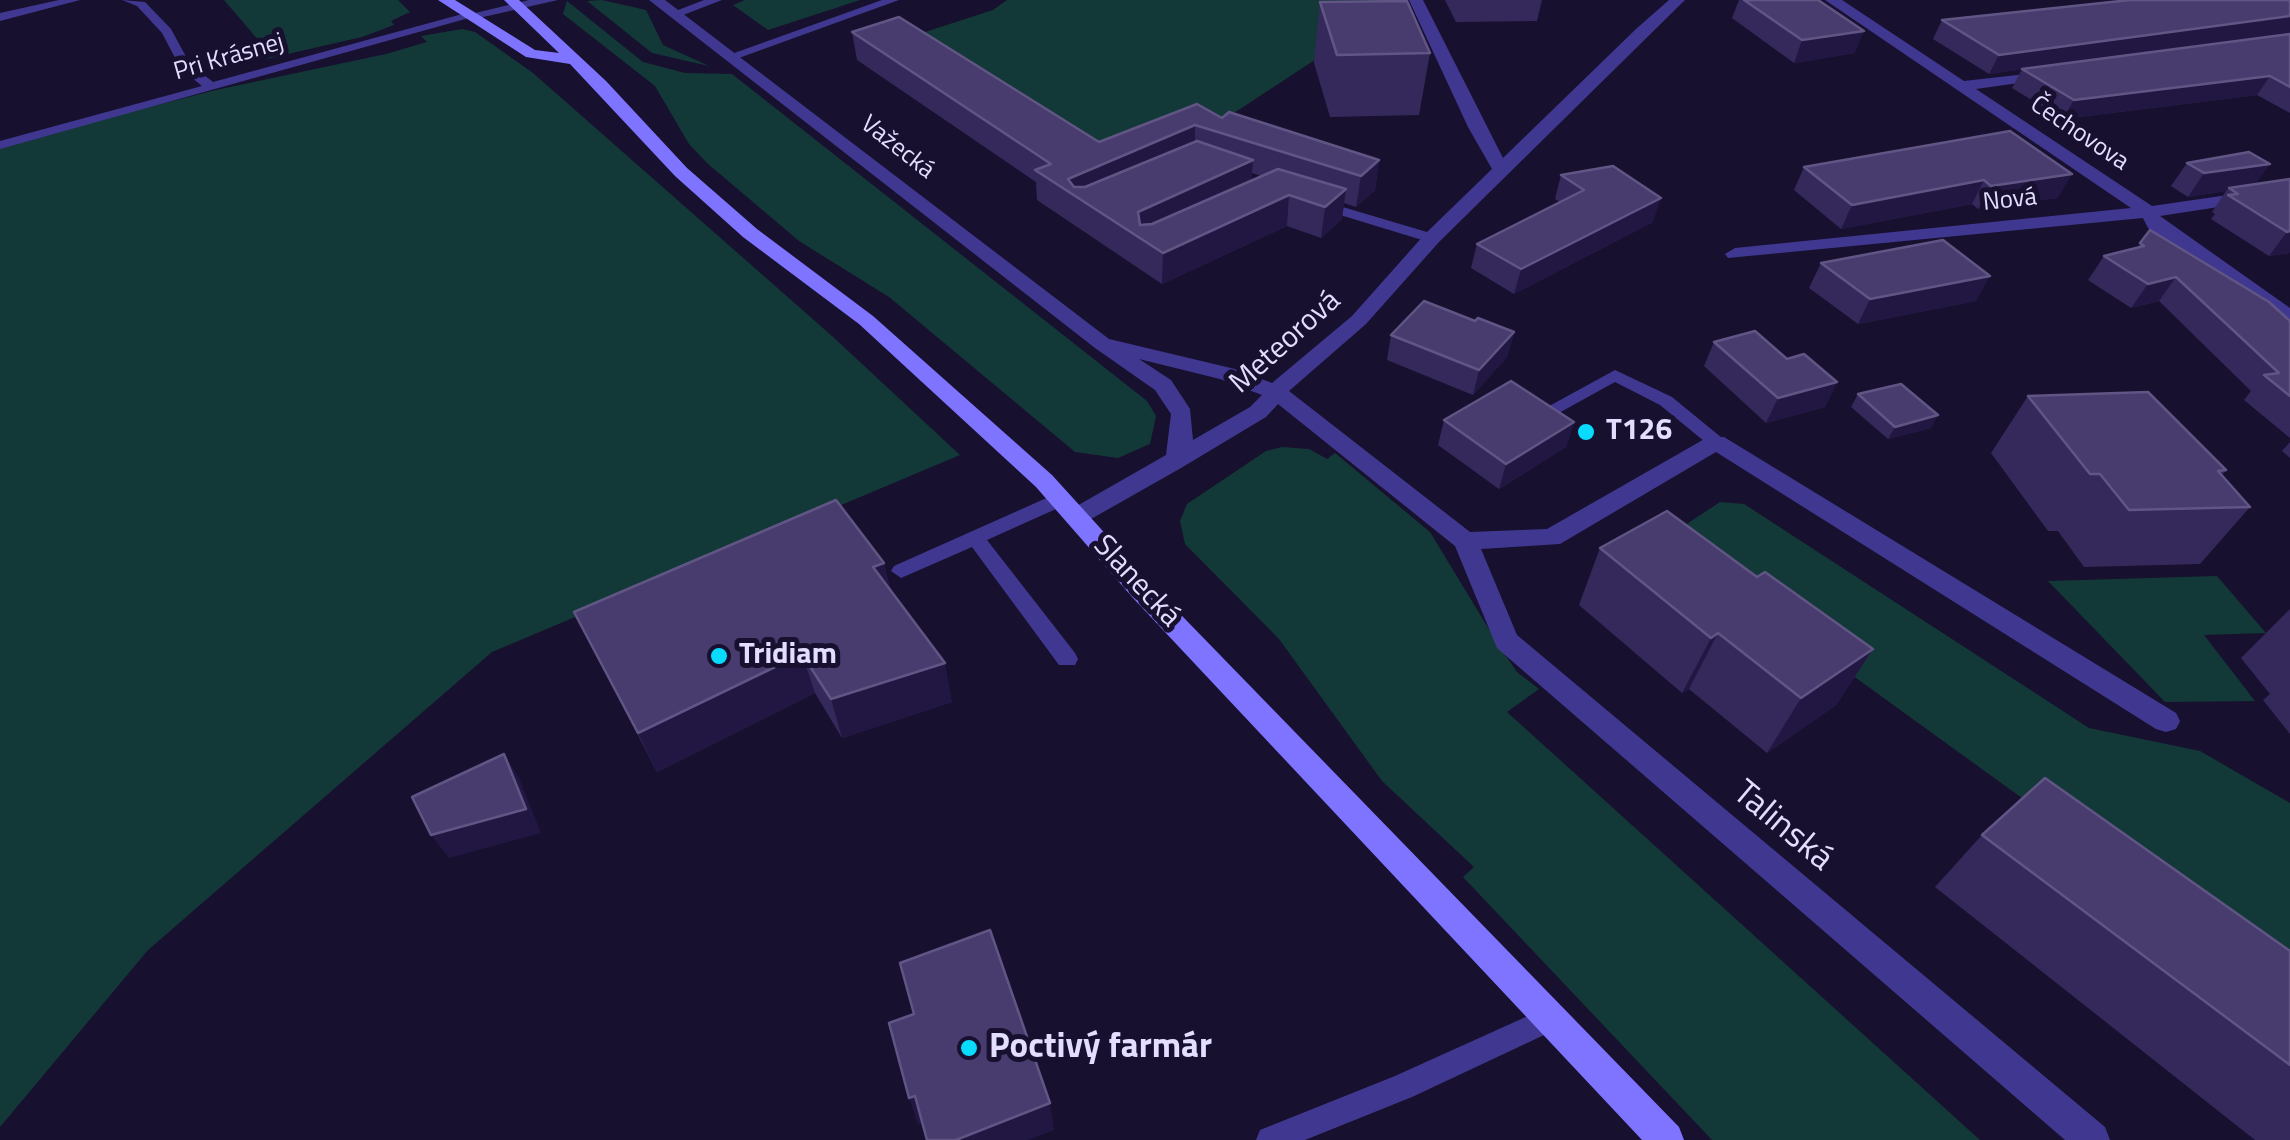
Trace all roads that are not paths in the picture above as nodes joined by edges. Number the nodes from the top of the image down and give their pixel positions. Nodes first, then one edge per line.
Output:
1 (74, 0) edge
2 (128, 0) edge
3 (445, 0) edge
4 (551, 0) edge
5 (656, 0) edge
6 (716, 0) edge
7 (894, 0) edge
8 (1416, 0) edge
9 (1678, 0) edge
10 (1832, 0) edge
11 (516, 1) edge
12 (674, 14) junction
13 (470, 16) junction
14 (0, 17) edge
15 (732, 56) junction
16 (573, 60) junction
17 (2059, 73) edge
18 (1962, 86) junction
19 (210, 87) junction
20 (0, 145) edge
21 (1502, 171) junction
22 (2290, 191) edge
23 (1309, 201) edge
24 (2149, 212) junction
25 (1432, 238) junction
26 (1735, 254) dead end
27 (2290, 317) edge
28 (1102, 344) junction
29 (1278, 394) junction
30 (1552, 410) edge
31 (1716, 442) junction
32 (1173, 463) junction
33 (1068, 508) junction
34 (976, 539) junction
35 (1465, 542) junction
36 (901, 571) dead end
37 (1066, 660) dead end
38 (2166, 722) dead end
39 (1550, 1019) junction
40 (1270, 1140) edge
41 (1666, 1140) edge
42 (2092, 1140) edge

1 - 14 lane
2 - 19 lane
3 - 13 main road
4 - 11 street
5 - 12 street, Važecká
6 - 12 lane
7 - 15 lane
8 - 21 street
9 - 21 street, Meteorová
10 - 18 street, Čechovova
11 - 13 street
11 - 16 main road, Slanecká
12 - 15 street, Važecká
13 - 16 main road
13 - 19 lane, Pri Krásnej
15 - 28 street, Važecká
16 - 33 main road, Slanecká
17 - 18 street
18 - 24 street, Čechovova
19 - 20 lane, Pri Krásnej
21 - 25 street, Meteorová
22 - 24 street, Nová
23 - 25 lane
24 - 26 street, Nová
24 - 27 street, Čechovova
25 - 29 street, Meteorová
28 - 29 street, Važecká
28 - 32 street, Važecká
29 - 32 street, Meteorová
29 - 35 street, Talinská
30 - 31 lane
31 - 35 street
31 - 38 street
32 - 33 street, Meteorová
33 - 34 lane
33 - 39 main road, Slanecká
34 - 36 lane
34 - 37 lane
35 - 42 street, Talinská
39 - 40 lane
39 - 41 main road, Slanecká

